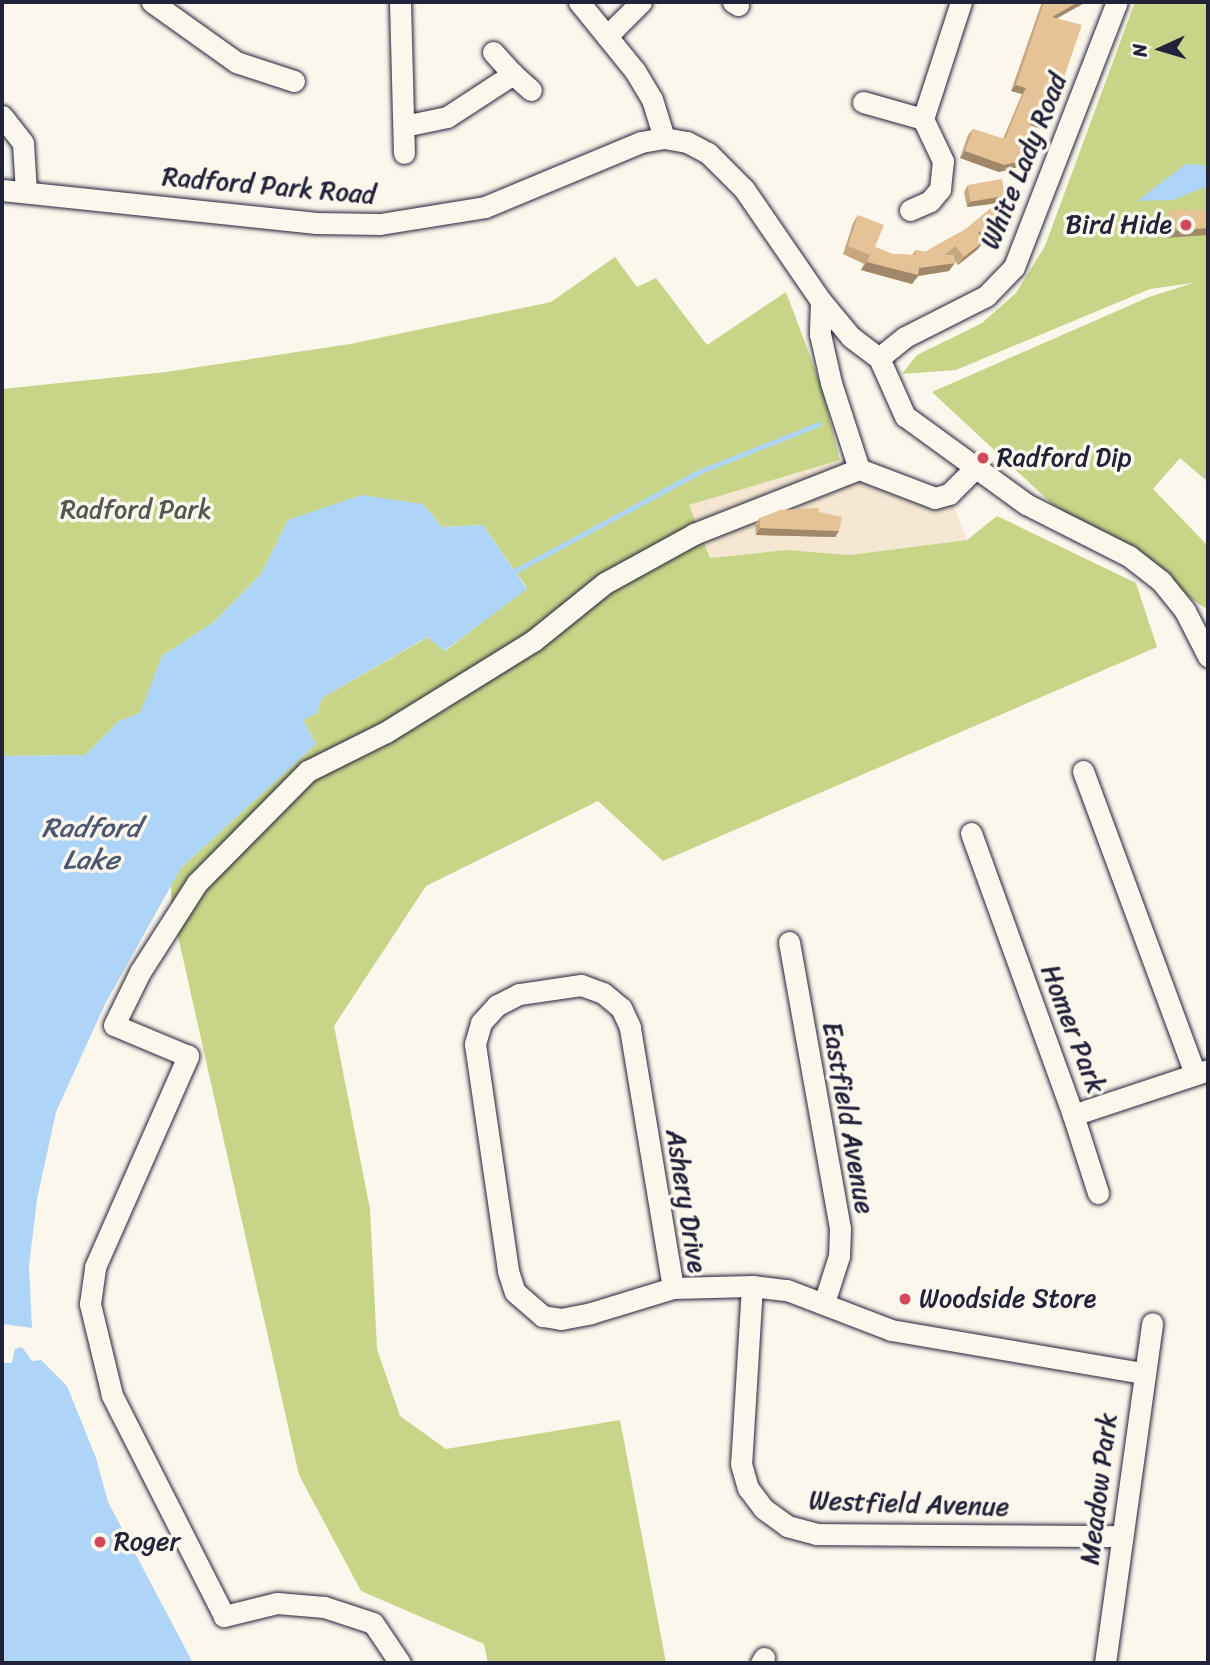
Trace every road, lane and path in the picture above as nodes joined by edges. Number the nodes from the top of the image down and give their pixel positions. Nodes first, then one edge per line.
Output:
1 (152, 2) edge
2 (400, 2) edge
3 (579, 2) edge
4 (641, 2) edge
5 (961, 2) edge
6 (1117, 2) edge
7 (607, 36) junction
8 (493, 52) dead end
9 (513, 74) junction
10 (294, 81) dead end
11 (531, 90) dead end
12 (863, 102) dead end
13 (2, 116) edge
14 (923, 119) junction
15 (404, 126) junction
16 (664, 138) junction
17 (404, 153) dead end
18 (2, 190) edge
19 (26, 192) junction
20 (910, 210) dead end
21 (821, 301) junction
22 (879, 358) junction
23 (859, 469) junction
24 (973, 470) junction
25 (1208, 656) edge
26 (1083, 771) dead end
27 (971, 833) dead end
28 (789, 942) dead end
29 (1202, 1072) edge
30 (1073, 1115) junction
31 (1098, 1193) dead end
32 (752, 1286) junction
33 (674, 1288) junction
34 (824, 1303) junction
35 (1152, 1323) dead end
36 (1142, 1373) junction
37 (1121, 1536) junction
38 (400, 1663) edge
39 (1105, 1663) edge

1 - 10 street
2 - 15 street
3 - 7 street
4 - 7 street
5 - 14 street
6 - 22 street, White Lady Road
7 - 16 street
8 - 9 street
9 - 11 street
9 - 15 street
12 - 14 street
13 - 19 street
14 - 20 street
15 - 17 street
16 - 19 street, Radford Park Road
16 - 21 street
18 - 19 street, Radford Park Road
21 - 22 street
21 - 23 street
22 - 24 street
23 - 24 street
23 - 38 street
24 - 25 street
26 - 29 street
27 - 30 street, Homer Park
28 - 34 street, Eastfield Avenue
29 - 30 street, Homer Park
30 - 31 street
32 - 33 street, Ashery Drive
32 - 34 street, Ashery Drive
32 - 37 street, Westfield Avenue
33 - 33 street, Ashery Drive
34 - 36 street, Ashery Drive
35 - 36 street, Meadow Park
36 - 37 street, Meadow Park
37 - 39 street, Meadow Park

